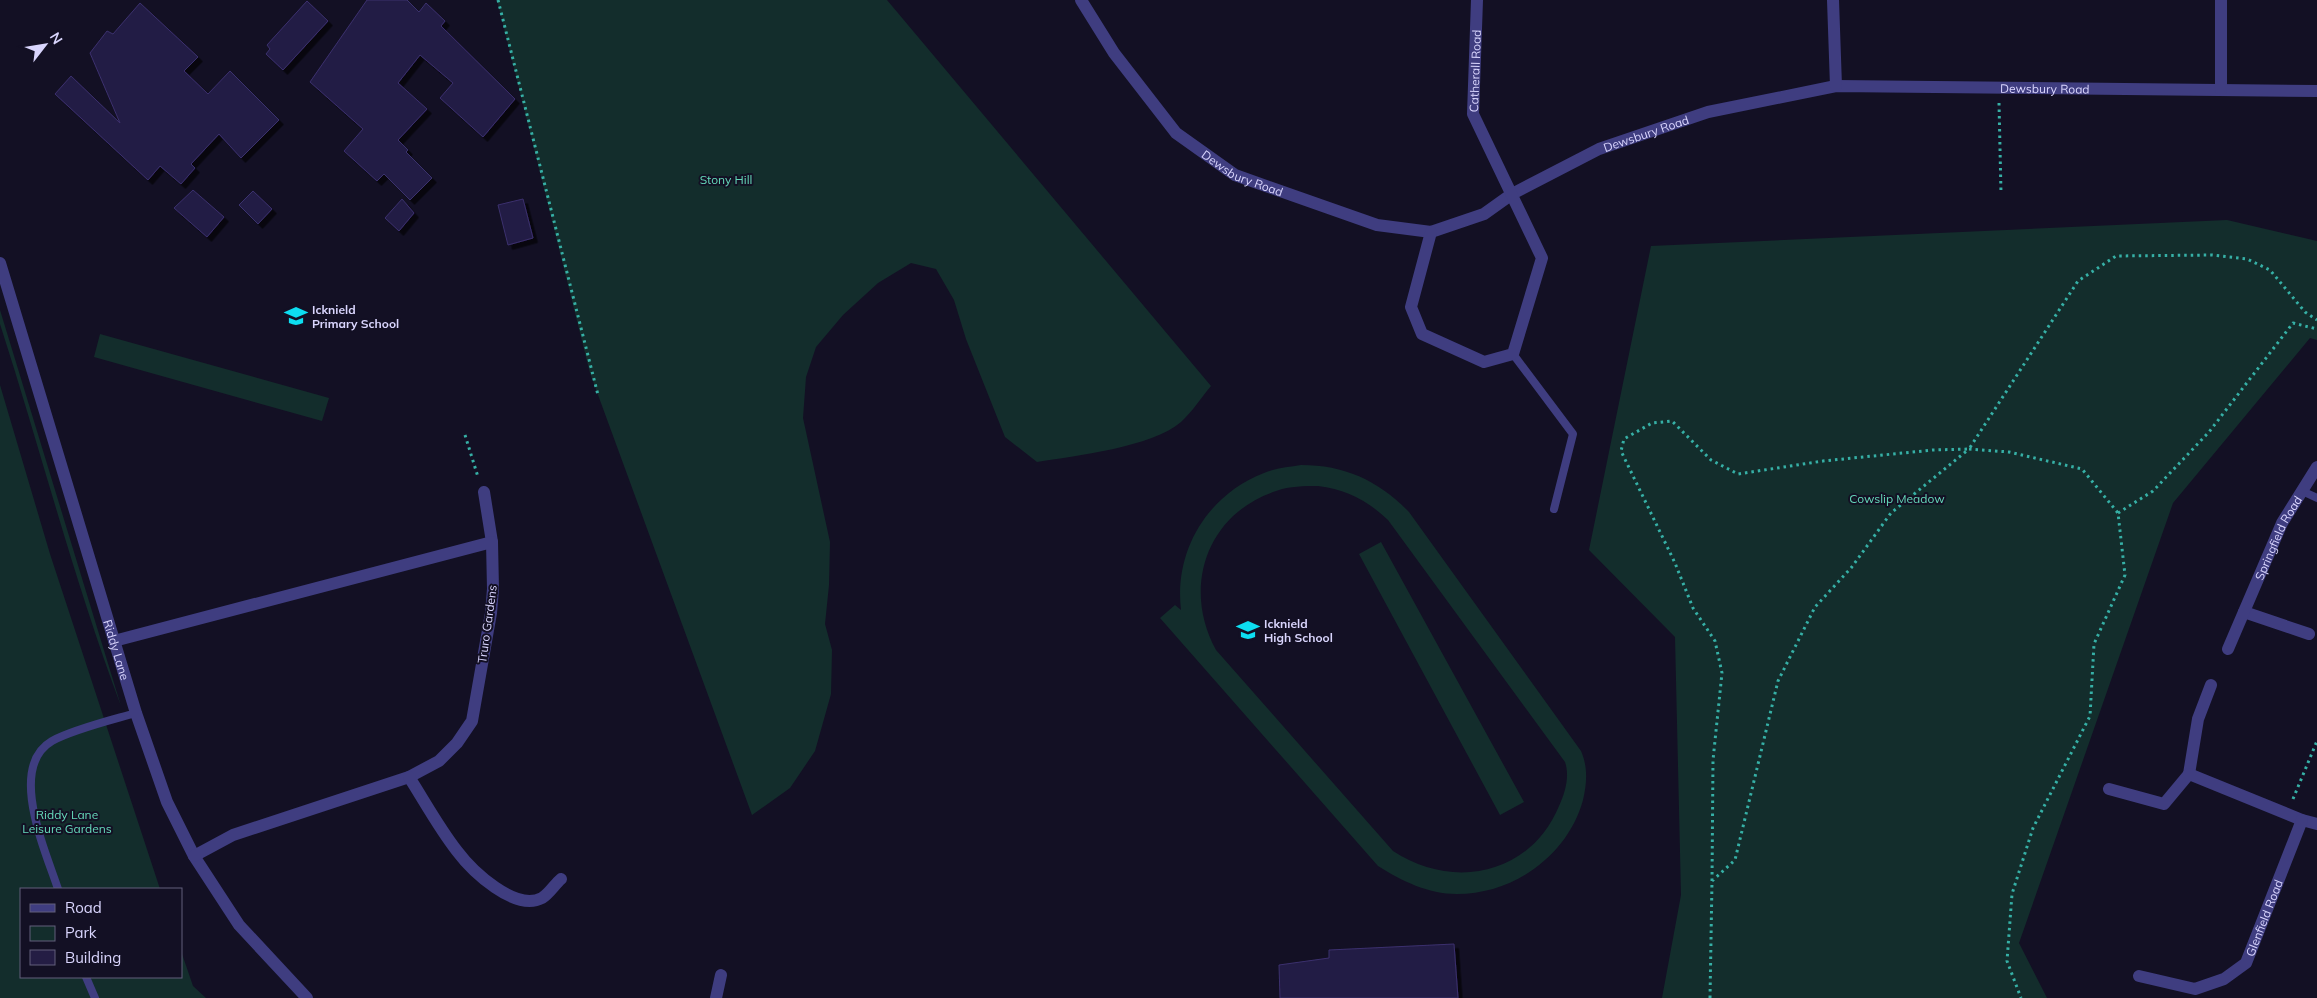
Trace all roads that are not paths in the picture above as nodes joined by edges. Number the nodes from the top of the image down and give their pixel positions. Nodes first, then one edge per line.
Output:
1 (1081, 0) edge
2 (1476, 0) edge
3 (1833, 0) edge
4 (2221, 0) edge
5 (1836, 86) junction
6 (2221, 90) junction
7 (2317, 91) edge
8 (1512, 194) junction
9 (1432, 232) junction
10 (0, 263) edge
11 (1512, 354) junction
12 (2317, 467) edge
13 (2302, 491) junction
14 (484, 492) road end
15 (2317, 498) edge
16 (1554, 509) dead end
17 (492, 542) junction
18 (2244, 612) junction
19 (2309, 634) dead end
20 (114, 641) junction
21 (2228, 649) dead end
22 (2211, 685) dead end
23 (136, 713) junction
24 (2189, 774) junction
25 (409, 777) junction
26 (2109, 789) dead end
27 (2302, 820) junction
28 (2317, 824) edge
29 (194, 856) junction
30 (561, 879) dead end
31 (58, 888) edge
32 (720, 975) dead end
33 (2139, 976) dead end
34 (86, 978) edge
35 (95, 998) edge
36 (307, 998) edge
37 (716, 998) edge

1 - 9 street, Dewsbury Road
2 - 8 street, Catherall Road
3 - 5 street
4 - 6 street
5 - 6 street, Dewsbury Road
5 - 8 street, Dewsbury Road
6 - 7 street, Dewsbury Road
8 - 9 street, Dewsbury Road
8 - 11 street, Catherall Road
9 - 11 street
10 - 20 street, Riddy Lane
11 - 16 lane
12 - 13 street, Springfield Road
13 - 15 lane
13 - 18 street, Springfield Road
14 - 17 street, Truro Gardens
17 - 20 street
17 - 25 street, Truro Gardens
18 - 19 street
18 - 21 street, Springfield Road
20 - 23 street, Riddy Lane
22 - 24 street
23 - 29 street, Riddy Lane
23 - 31 lane
24 - 26 street
24 - 27 street
25 - 29 street, Truro Gardens
25 - 30 street
27 - 28 street
27 - 33 street, Glenfield Road
29 - 36 street, Riddy Lane
32 - 37 street
34 - 35 lane

